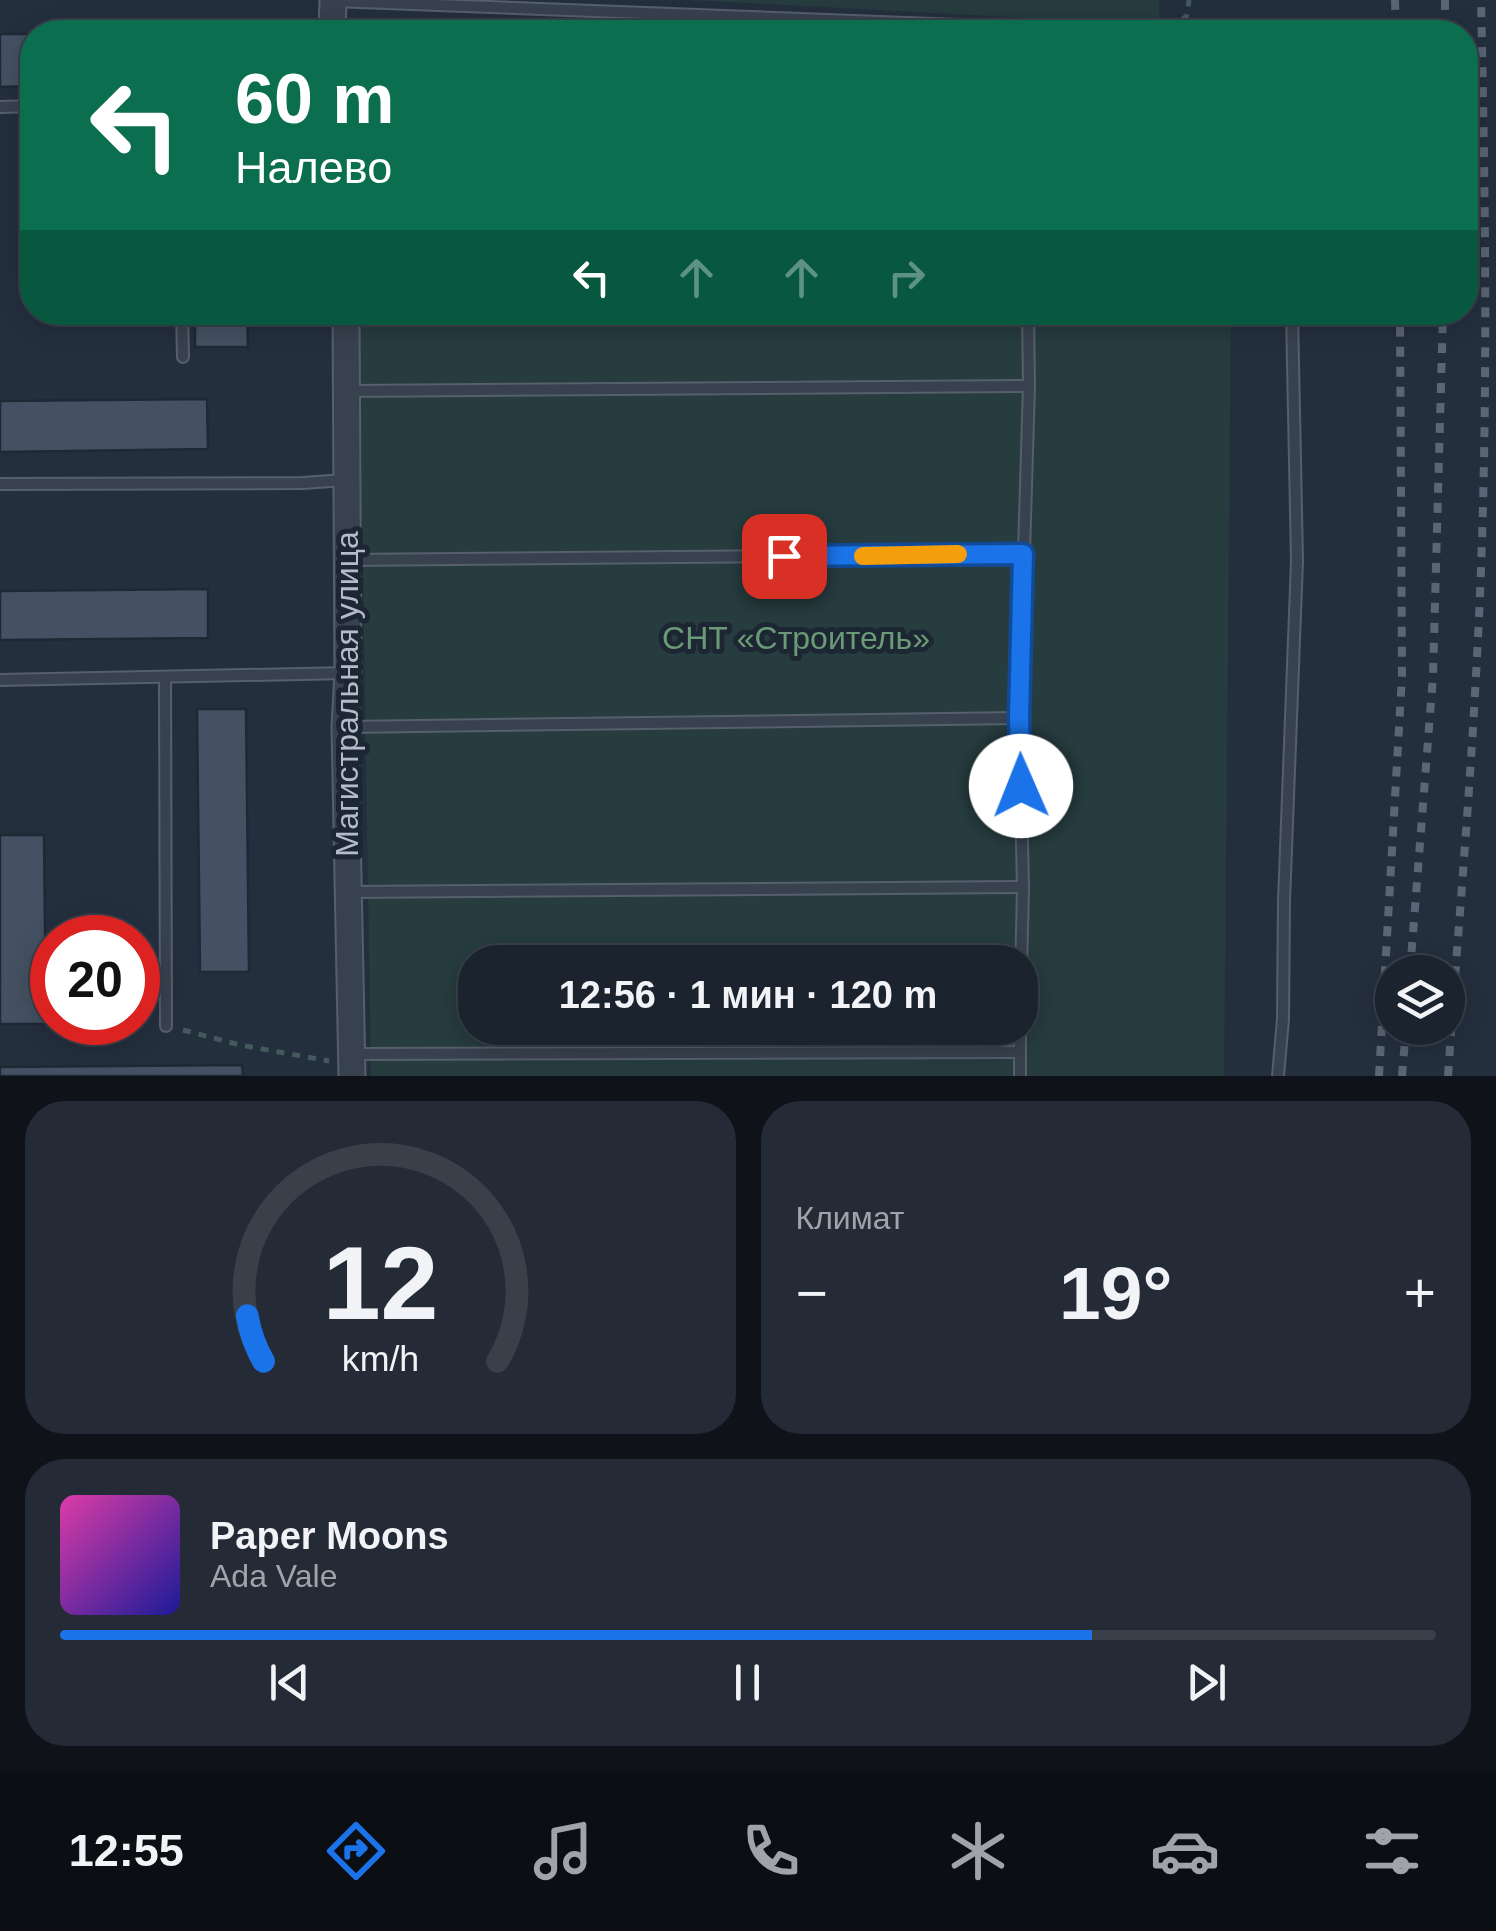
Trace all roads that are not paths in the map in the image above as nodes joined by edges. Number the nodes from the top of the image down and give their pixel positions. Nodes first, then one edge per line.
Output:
1 (332, 0) edge
2 (836, 20) edge
3 (182, 325) edge
4 (346, 325) edge
5 (1028, 325) edge
6 (1292, 325) edge
7 (183, 357) dead end
8 (1029, 386) junction
9 (346, 390) junction
10 (346, 480) junction
11 (0, 484) edge
12 (1023, 554) junction
13 (346, 560) junction
14 (348, 673) junction
15 (165, 678) junction
16 (0, 680) edge
17 (1019, 718) junction
18 (346, 727) junction
19 (1023, 888) junction
20 (348, 892) junction
21 (1022, 945) edge
22 (166, 1026) road end
23 (1019, 1045) edge
24 (1019, 1052) junction
25 (352, 1065) edge
26 (1020, 1076) edge
27 (1278, 1076) edge

1 - 2 lane
3 - 7 lane
4 - 9 street, Магистральная улица
5 - 8 lane
6 - 27 lane
8 - 9 lane
8 - 12 lane
9 - 10 street, Магистральная улица
10 - 11 lane
10 - 13 street, Магистральная улица
12 - 13 lane
12 - 17 lane
13 - 14 street, Магистральная улица
14 - 15 lane
14 - 18 street, Магистральная улица
15 - 16 lane
15 - 22 lane
17 - 18 lane
17 - 19 lane
18 - 20 street, Магистральная улица
19 - 20 lane
19 - 21 lane
20 - 25 street, Магистральная улица
23 - 24 lane
24 - 25 lane
24 - 26 lane

